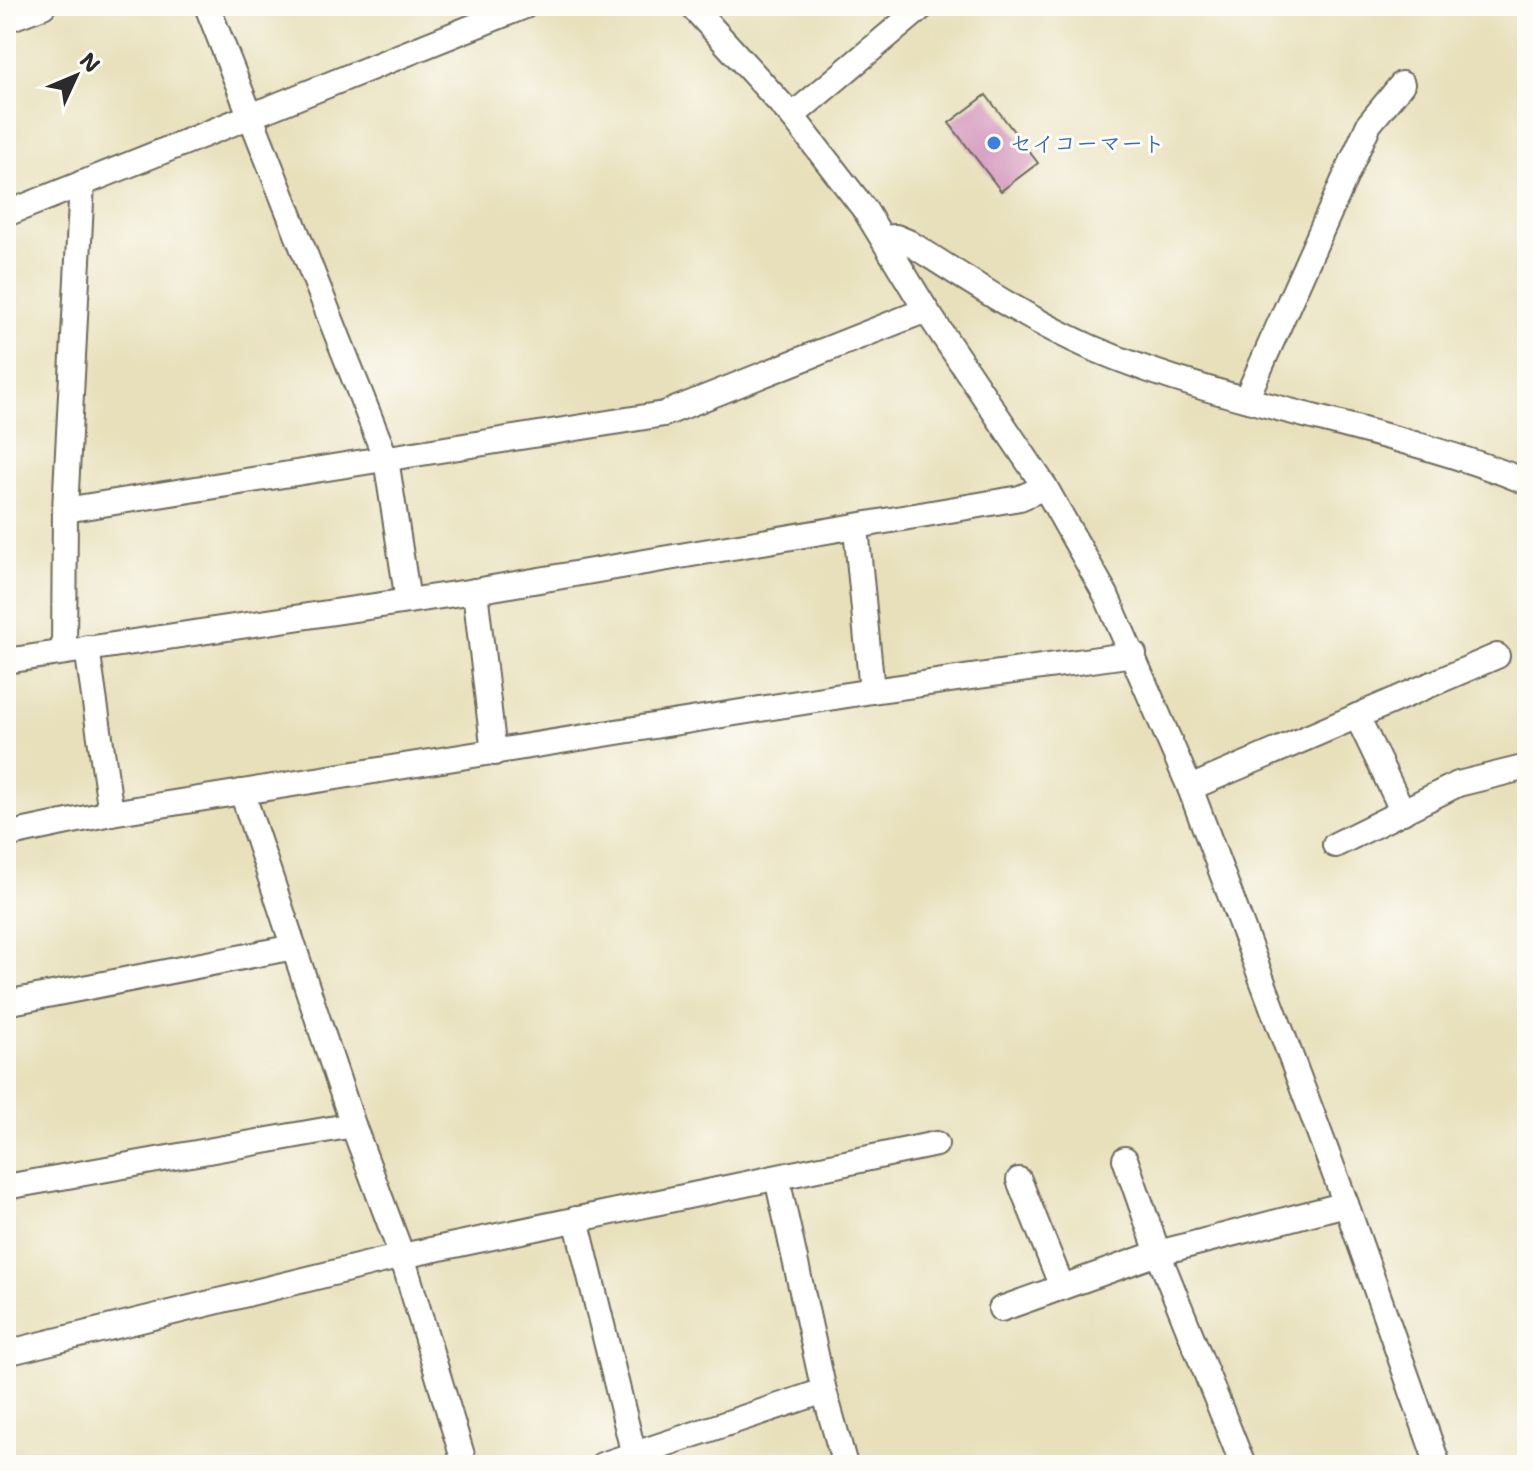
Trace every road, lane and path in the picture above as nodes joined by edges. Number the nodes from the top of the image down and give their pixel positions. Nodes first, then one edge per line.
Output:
1 (43, 6) edge
2 (207, 6) edge
3 (525, 6) edge
4 (692, 6) edge
5 (923, 6) edge
6 (6, 20) edge
7 (1402, 84) dead end
8 (250, 116) junction
9 (792, 116) junction
10 (82, 183) junction
11 (6, 214) edge
12 (883, 238) junction
13 (926, 310) junction
14 (1246, 399) junction
15 (386, 459) junction
16 (1527, 482) edge
17 (1045, 487) junction
18 (65, 510) junction
19 (856, 528) junction
20 (475, 591) junction
21 (408, 601) junction
22 (76, 650) junction
23 (1134, 654) junction
24 (1497, 656) dead end
25 (6, 661) edge
26 (872, 691) junction
27 (1357, 716) junction
28 (494, 753) junction
29 (1527, 767) edge
30 (1190, 788) junction
31 (242, 792) junction
32 (1403, 812) junction
33 (111, 813) junction
34 (6, 835) edge
35 (1335, 845) dead end
36 (294, 947) junction
37 (6, 1003) edge
38 (353, 1125) junction
39 (936, 1144) dead end
40 (1125, 1159) dead end
41 (777, 1178) junction
42 (1019, 1180) dead end
43 (6, 1187) edge
44 (1346, 1204) junction
45 (576, 1219) junction
46 (1158, 1253) junction
47 (402, 1256) junction
48 (1062, 1287) junction
49 (1001, 1309) dead end
50 (6, 1353) edge
51 (824, 1391) junction
52 (622, 1461) edge
53 (465, 1465) edge
54 (845, 1465) edge
55 (1243, 1465) edge
56 (1438, 1465) edge

1 - 6 street
2 - 8 street
3 - 8 street
4 - 9 street
5 - 9 street
7 - 14 street
8 - 10 street
8 - 15 street
9 - 12 street
10 - 11 street
10 - 18 street
12 - 13 street
12 - 14 street
13 - 15 street
13 - 17 street
14 - 16 street
15 - 18 street
15 - 21 street
17 - 19 street
17 - 23 street
18 - 22 street
19 - 20 street
19 - 26 street
20 - 21 street
20 - 28 street
21 - 22 street
22 - 25 street
22 - 33 street
23 - 26 street
23 - 30 street
24 - 27 street
26 - 28 street
27 - 30 street
27 - 32 street
28 - 31 street
29 - 32 street
30 - 44 street
31 - 33 street
31 - 36 street
32 - 35 street
33 - 34 street
36 - 37 street
36 - 38 street
38 - 43 street
38 - 47 street
39 - 41 street
40 - 46 street
41 - 45 street
41 - 51 street
42 - 48 street
44 - 46 street
44 - 56 street
45 - 47 street
45 - 52 street
46 - 48 street
46 - 55 street
47 - 50 street
47 - 53 street
48 - 49 street
51 - 52 street
51 - 54 street

